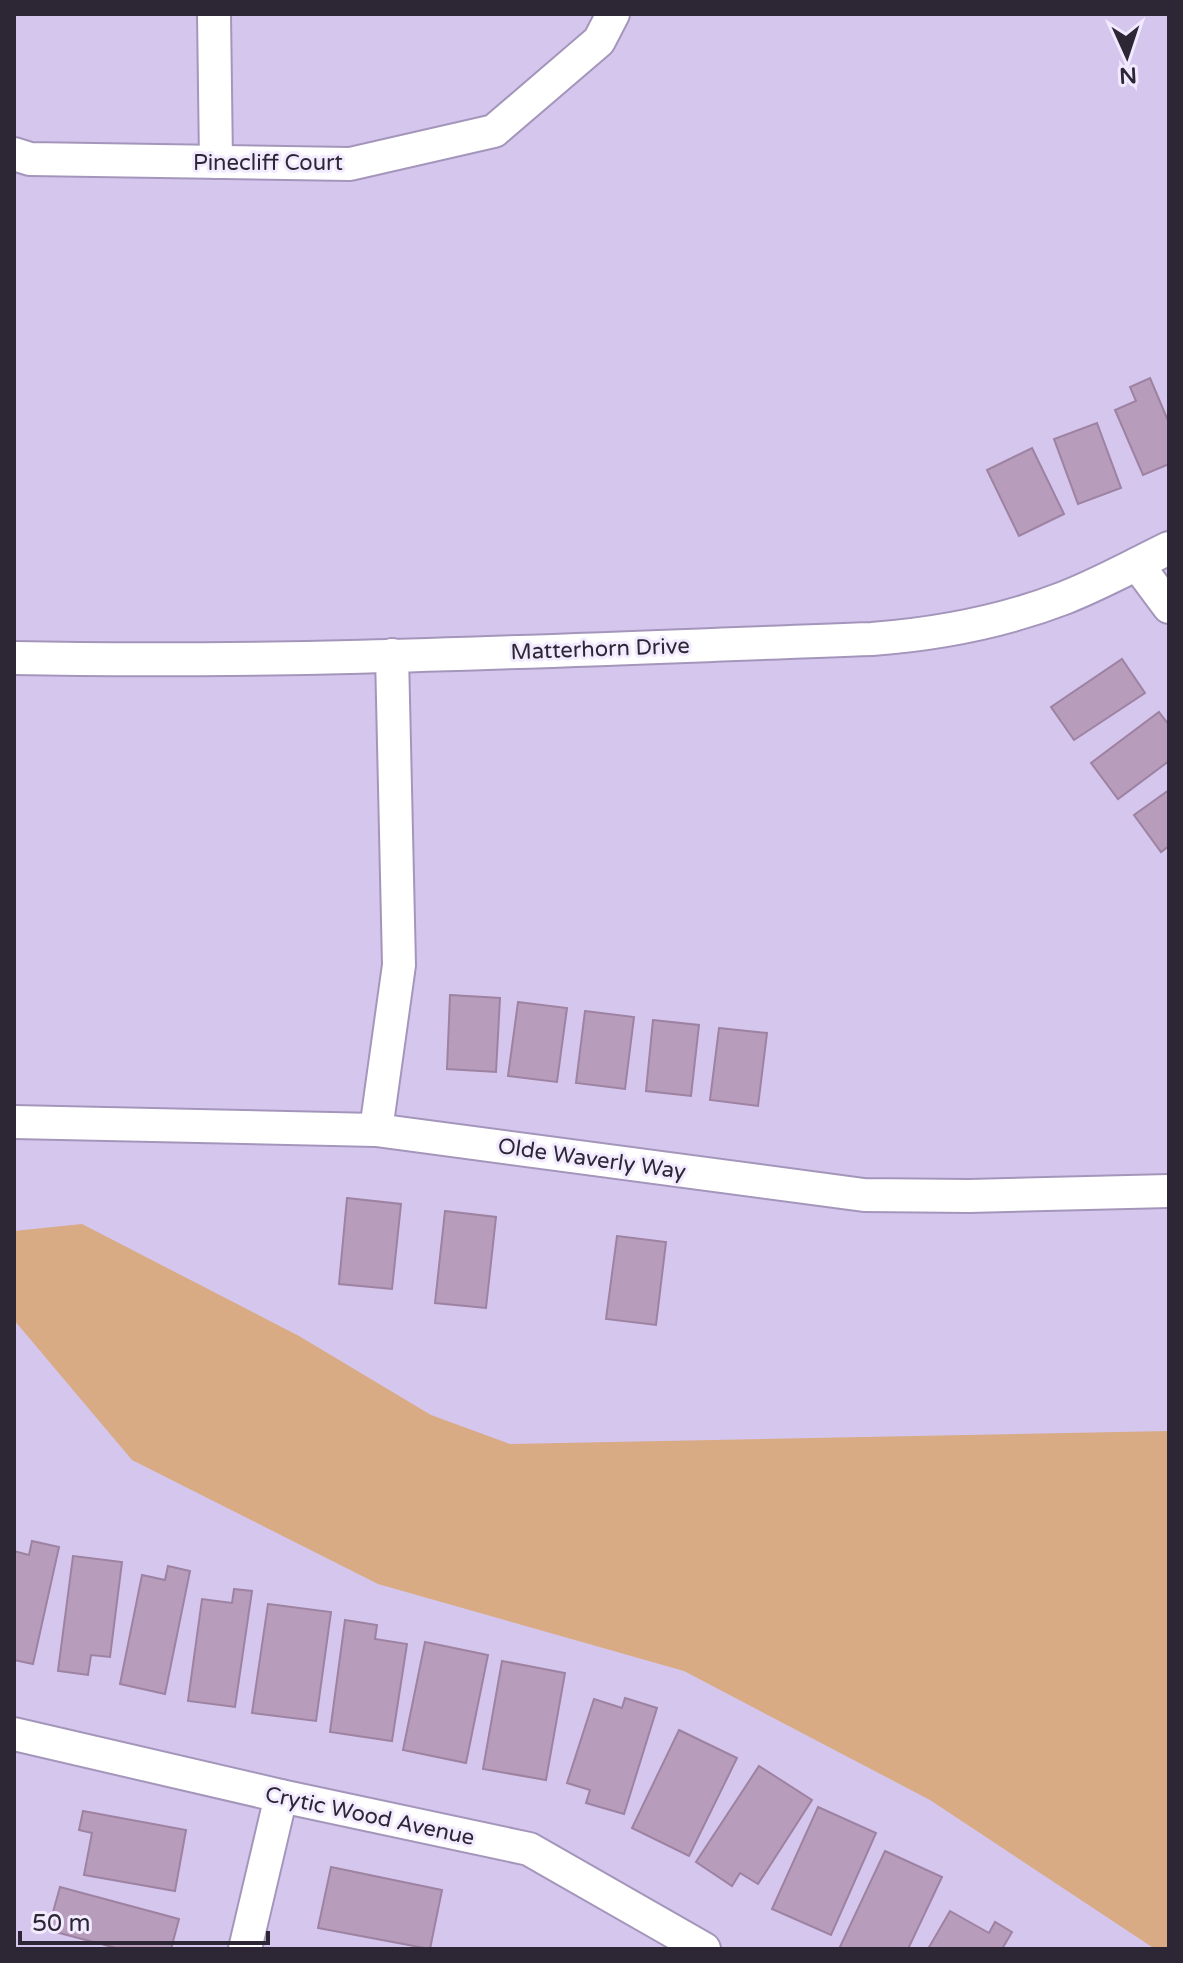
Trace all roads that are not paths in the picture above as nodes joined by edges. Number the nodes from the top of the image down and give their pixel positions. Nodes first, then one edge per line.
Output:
1 (214, 14) edge
2 (613, 14) edge
3 (14, 154) edge
4 (216, 162) junction
5 (1169, 548) edge
6 (1137, 564) junction
7 (1169, 607) edge
8 (392, 655) junction
9 (14, 658) edge
10 (14, 1122) edge
11 (376, 1130) junction
12 (1169, 1191) edge
13 (14, 1734) edge
14 (281, 1796) junction
15 (245, 1949) edge
16 (704, 1949) edge

1 - 4 street
2 - 4 street, Pinecliff Court
3 - 4 street, Pinecliff Court
5 - 6 street, Matterhorn Drive
6 - 7 street
6 - 8 street, Matterhorn Drive
8 - 9 street, Matterhorn Drive
8 - 11 street
10 - 11 street, Olde Waverly Way
11 - 12 street, Olde Waverly Way
13 - 14 street, Crytic Wood Avenue
14 - 15 street
14 - 16 street, Crytic Wood Avenue

